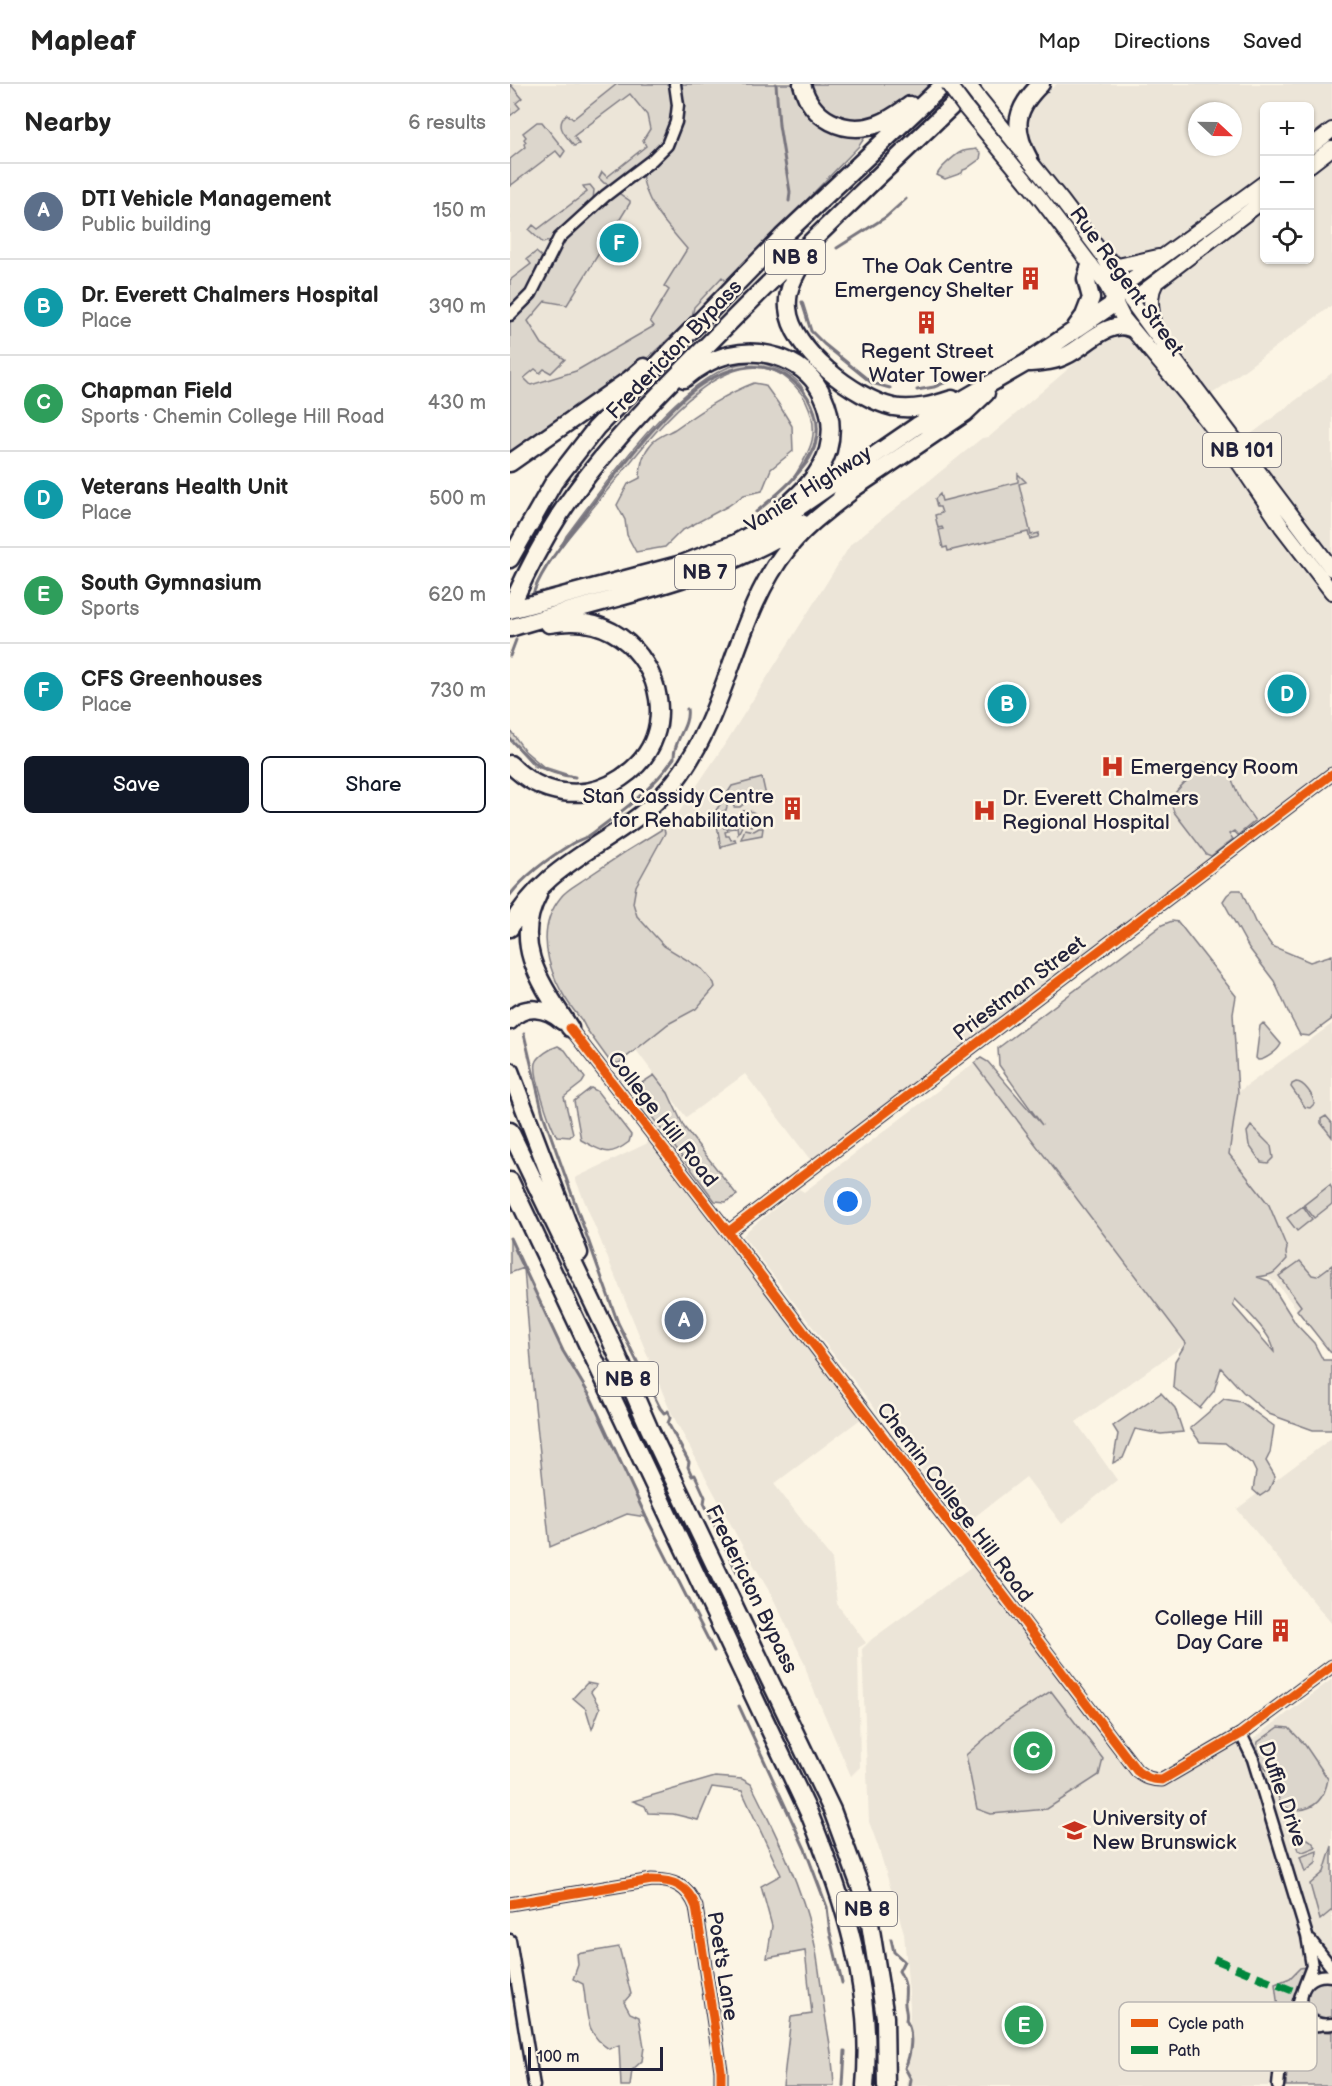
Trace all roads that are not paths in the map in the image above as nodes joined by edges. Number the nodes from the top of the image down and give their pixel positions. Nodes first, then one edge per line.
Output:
1 (675, 84) edge
2 (802, 84) edge
3 (968, 84) edge
4 (1041, 84) edge
5 (942, 86) edge
6 (959, 106) junction
7 (1332, 130) edge
8 (1314, 144) edge
9 (1332, 148) edge
10 (1029, 159) junction
11 (1314, 162) edge
12 (1260, 186) edge
13 (1260, 203) edge
14 (824, 228) junction
15 (1168, 254) junction
16 (1096, 260) junction
17 (750, 269) junction
18 (1156, 282) junction
19 (1123, 297) junction
20 (510, 315) edge
21 (1130, 328) junction
22 (1153, 332) junction
23 (1073, 333) junction
24 (1026, 363) junction
25 (1004, 376) junction
26 (976, 392) junction
27 (641, 413) junction
28 (510, 463) edge
29 (849, 493) junction
30 (761, 530) junction
31 (510, 559) edge
32 (1332, 568) edge
33 (1332, 592) edge
34 (511, 606) edge
35 (545, 620) junction
36 (510, 628) edge
37 (510, 764) edge
38 (1332, 774) edge
39 (545, 880) junction
40 (510, 928) edge
41 (510, 1021) edge
42 (570, 1028) junction
43 (510, 1071) edge
44 (510, 1131) edge
45 (510, 1181) edge
46 (728, 1232) junction
47 (609, 1336) junction
48 (1332, 1666) edge
49 (1241, 1734) junction
50 (510, 1904) edge
51 (1307, 1936) junction
52 (510, 1940) edge
53 (1332, 1968) edge
54 (1332, 1976) edge
55 (1303, 1991) junction
56 (1299, 2002) edge
57 (1302, 2002) edge
58 (1279, 2071) edge
59 (534, 2086) edge
60 (721, 2086) edge
61 (866, 2086) edge
62 (886, 2086) edge
63 (1278, 2086) edge

1 - 20 street
2 - 5 highway
3 - 10 main road, Rue Regent Street / NB 101, bridge
4 - 10 highway
5 - 6 main road, Rue Regent Street / NB 101, bridge
5 - 17 highway, Fredericton Bypass / NB 8
6 - 14 highway, Fredericton Bypass / NB 8
6 - 16 main road, Rue Regent Street / NB 101
7 - 8 main road
9 - 11 main road
10 - 16 main road, Rue Regent Street / NB 101
12 - 15 main road
13 - 18 main road
14 - 26 highway
14 - 27 highway, Fredericton Bypass / NB 8
15 - 16 main road
15 - 19 main road
16 - 19 main road, Rue Regent Street / NB 101
16 - 23 highway
17 - 28 highway
17 - 31 highway, Fredericton Bypass / NB 8
18 - 19 main road
18 - 22 main road
19 - 21 main road, Rue Regent Street / NB 101
19 - 22 main road, Rue Regent Street / NB 101
19 - 23 highway, Vanier Highway / NB 7
21 - 24 highway
21 - 33 main road, Rue Regent Street / NB 101
22 - 32 main road, Rue Regent Street / NB 101
23 - 24 highway, Vanier Highway / NB 7
24 - 25 highway, Vanier Highway / NB 7
25 - 26 highway, Vanier Highway / NB 7
25 - 29 highway, Vanier Highway / NB 7
26 - 30 highway, Vanier Highway / NB 7
27 - 30 highway
27 - 34 highway, Fredericton Bypass / NB 8
29 - 35 highway, Vanier Highway / NB 7
29 - 39 highway
30 - 34 highway, Vanier Highway / NB 7
35 - 36 highway
35 - 37 highway
38 - 46 street, Priestman Street
39 - 40 highway
39 - 42 highway
41 - 42 highway
42 - 46 street, College Hill Road
43 - 47 highway
44 - 47 highway, Fredericton Bypass / NB 8
45 - 61 highway, Fredericton Bypass / NB 8
46 - 49 street, Chemin College Hill Road
47 - 62 highway, Fredericton Bypass / NB 8
48 - 49 street
49 - 51 street, Duffie Drive
50 - 60 street, Poet's Lane
51 - 53 street, Duffie Drive
51 - 55 street, Duffie Drive
52 - 59 street
54 - 55 street
55 - 56 street, Duffie Drive
55 - 57 street
58 - 63 street, Duffie Drive

